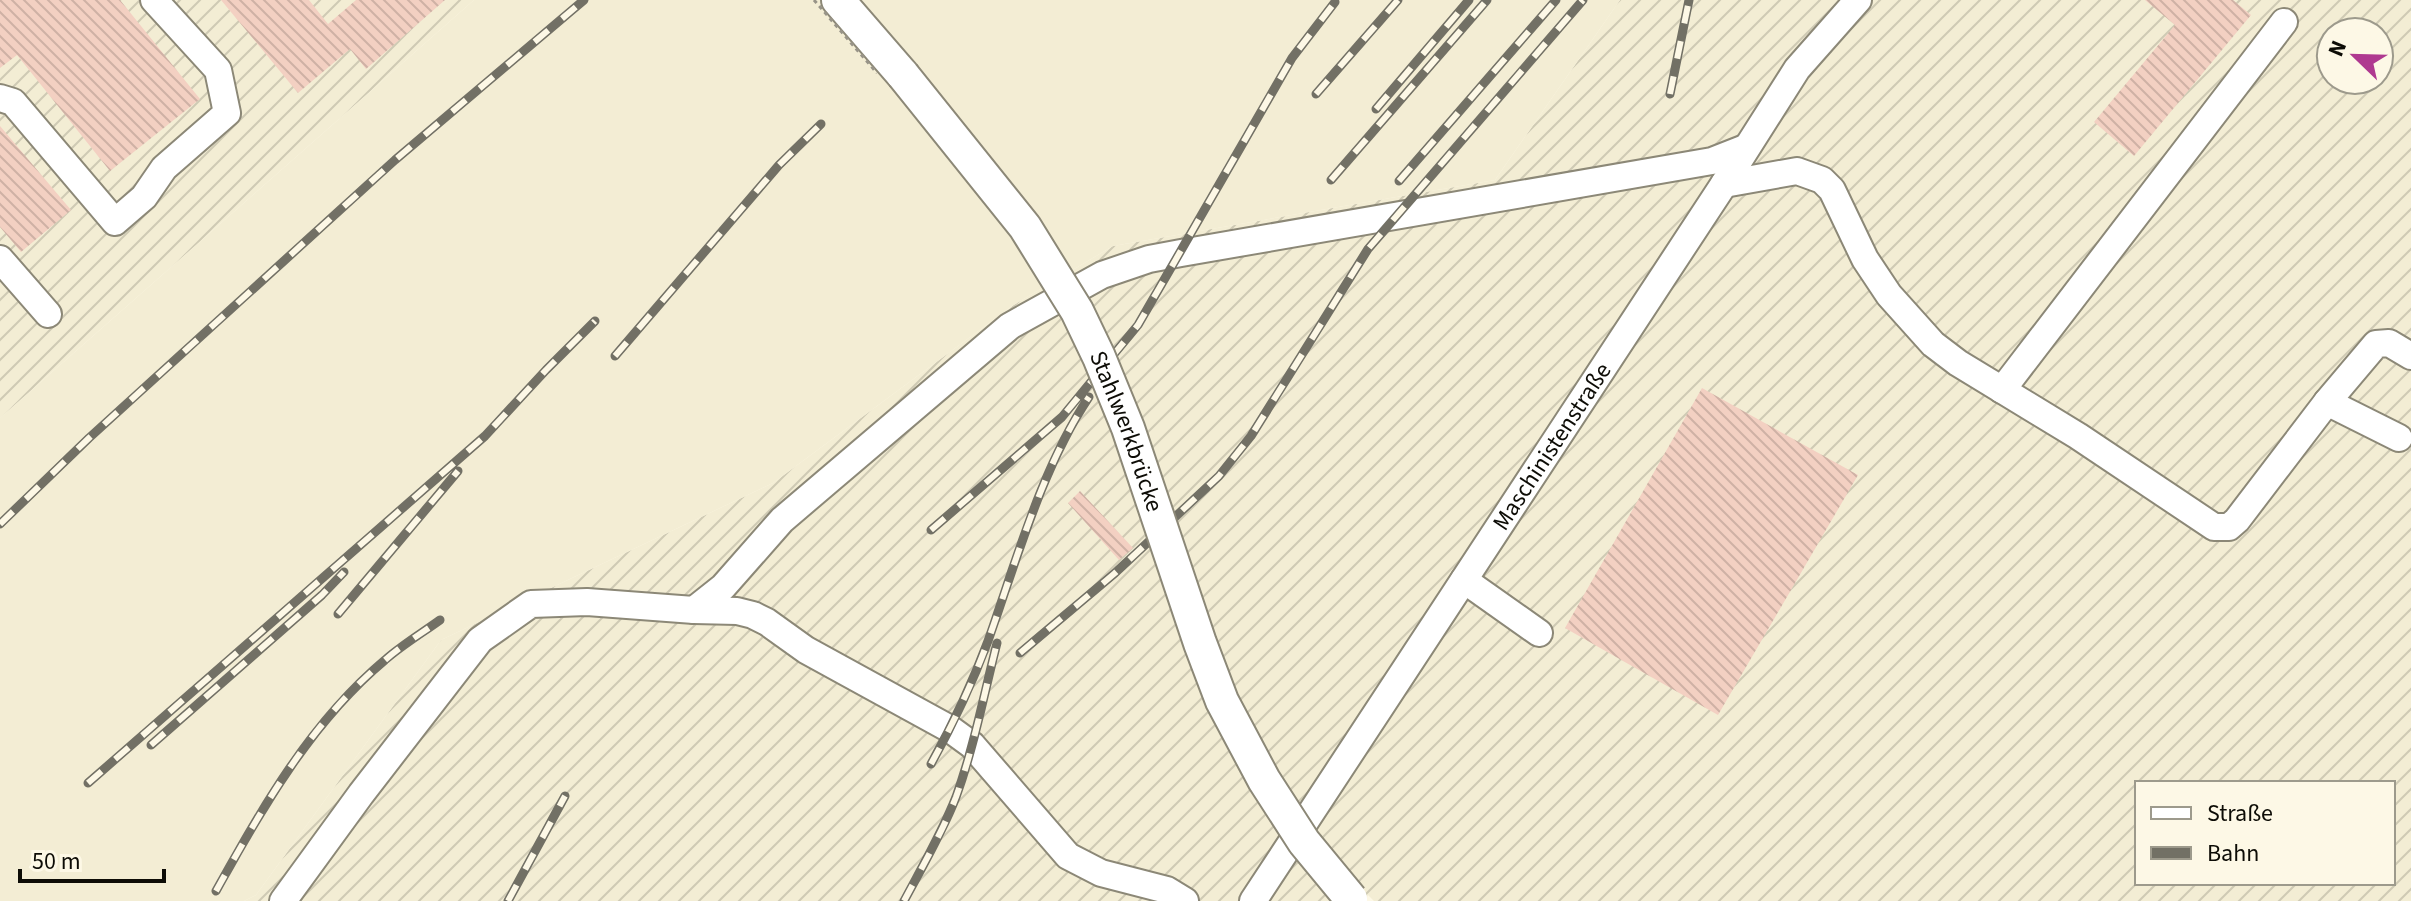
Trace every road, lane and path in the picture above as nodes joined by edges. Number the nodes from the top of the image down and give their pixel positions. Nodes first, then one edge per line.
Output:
1 (154, 0) edge
2 (814, 0) edge
3 (838, 0) edge
4 (1858, 0) edge
5 (2284, 22) dead end
6 (876, 73) dead end
7 (0, 98) edge
8 (1745, 148) junction
9 (1724, 184) junction
10 (0, 259) edge
11 (48, 314) dead end
12 (2411, 356) edge
13 (2002, 390) junction
14 (2327, 402) junction
15 (2399, 438) dead end
16 (1464, 580) junction
17 (694, 610) junction
18 (1539, 633) dead end
19 (1351, 900) edge
20 (283, 901) edge
21 (1185, 901) edge
22 (1253, 901) edge

1 - 7 street
2 - 6 path, bridge
3 - 19 main road, Stahlwerkbrücke, bridge
4 - 8 street, Maschinistenstraße
5 - 13 street
8 - 9 street, Maschinistenstraße
8 - 17 street
9 - 13 street
9 - 16 street, Maschinistenstraße
10 - 11 street
12 - 14 street
13 - 14 street
14 - 15 street
16 - 18 street
16 - 22 street, Maschinistenstraße
17 - 20 street
17 - 21 street

